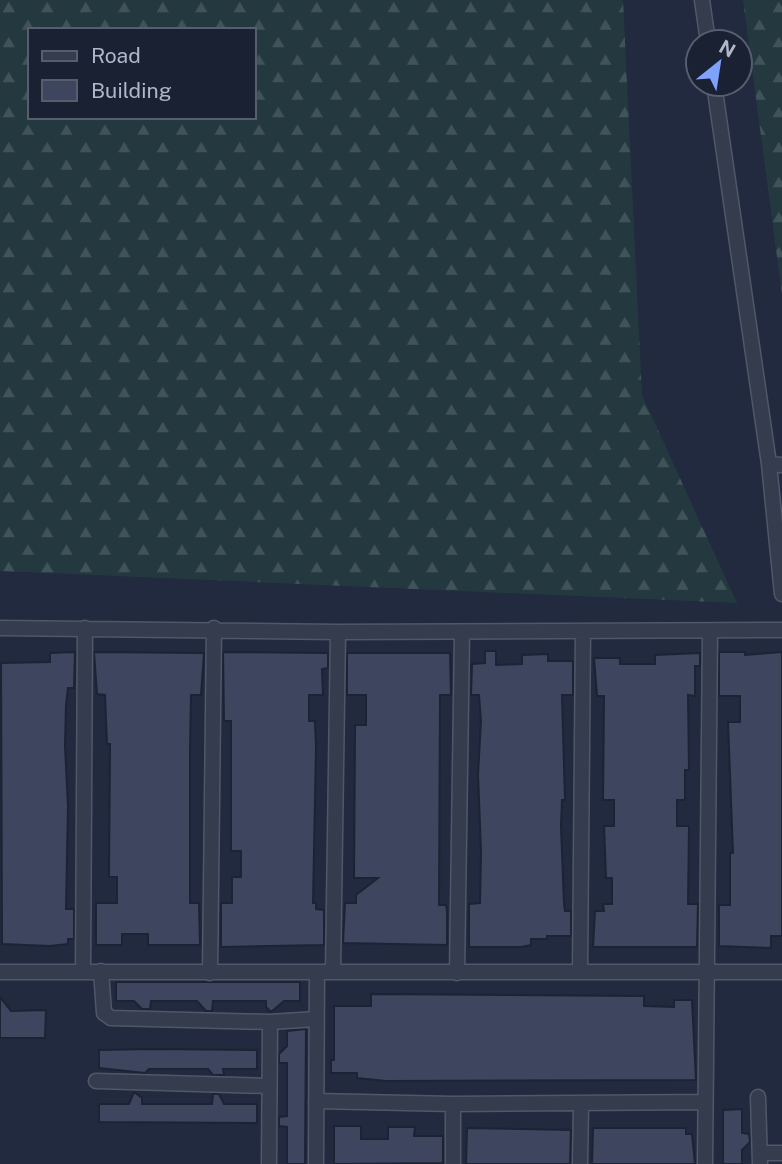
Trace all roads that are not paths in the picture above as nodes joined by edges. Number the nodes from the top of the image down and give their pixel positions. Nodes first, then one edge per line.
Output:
1 (702, 0) edge
2 (706, 28) edge
3 (716, 98) edge
4 (775, 464) edge
5 (782, 594) edge
6 (0, 628) edge
7 (85, 628) junction
8 (214, 628) junction
9 (782, 630) edge
10 (583, 631) junction
11 (710, 631) junction
12 (338, 632) junction
13 (461, 632) junction
14 (101, 971) junction
15 (707, 971) junction
16 (0, 972) edge
17 (83, 972) junction
18 (317, 972) junction
19 (333, 972) junction
20 (580, 972) junction
21 (782, 972) edge
22 (210, 973) junction
23 (457, 973) junction
24 (316, 1019) junction
25 (270, 1022) junction
26 (96, 1081) dead end
27 (270, 1086) junction
28 (758, 1097) dead end
29 (316, 1101) junction
30 (705, 1102) junction
31 (453, 1104) junction
32 (581, 1104) junction
33 (782, 1153) edge
34 (760, 1158) edge
35 (269, 1164) edge
36 (316, 1164) edge
37 (453, 1164) edge
38 (580, 1164) edge
39 (705, 1164) edge

1 - 2 street
3 - 4 street
4 - 5 street
6 - 7 street
7 - 8 street
7 - 17 street
8 - 12 street
8 - 22 street
9 - 11 street
10 - 11 street
10 - 13 street
10 - 20 street
11 - 15 street
12 - 13 street
12 - 19 street
13 - 23 street
14 - 17 street
14 - 22 street
14 - 25 street
15 - 20 street
15 - 21 street
15 - 30 street
16 - 17 street
18 - 19 street
18 - 22 street
18 - 24 street
19 - 23 street
20 - 23 street
24 - 25 street
24 - 29 street
25 - 27 street
26 - 27 street
27 - 35 street
28 - 34 street
29 - 31 street
29 - 36 street
30 - 32 street
30 - 39 street
31 - 32 street
31 - 37 street
32 - 38 street
33 - 34 street

